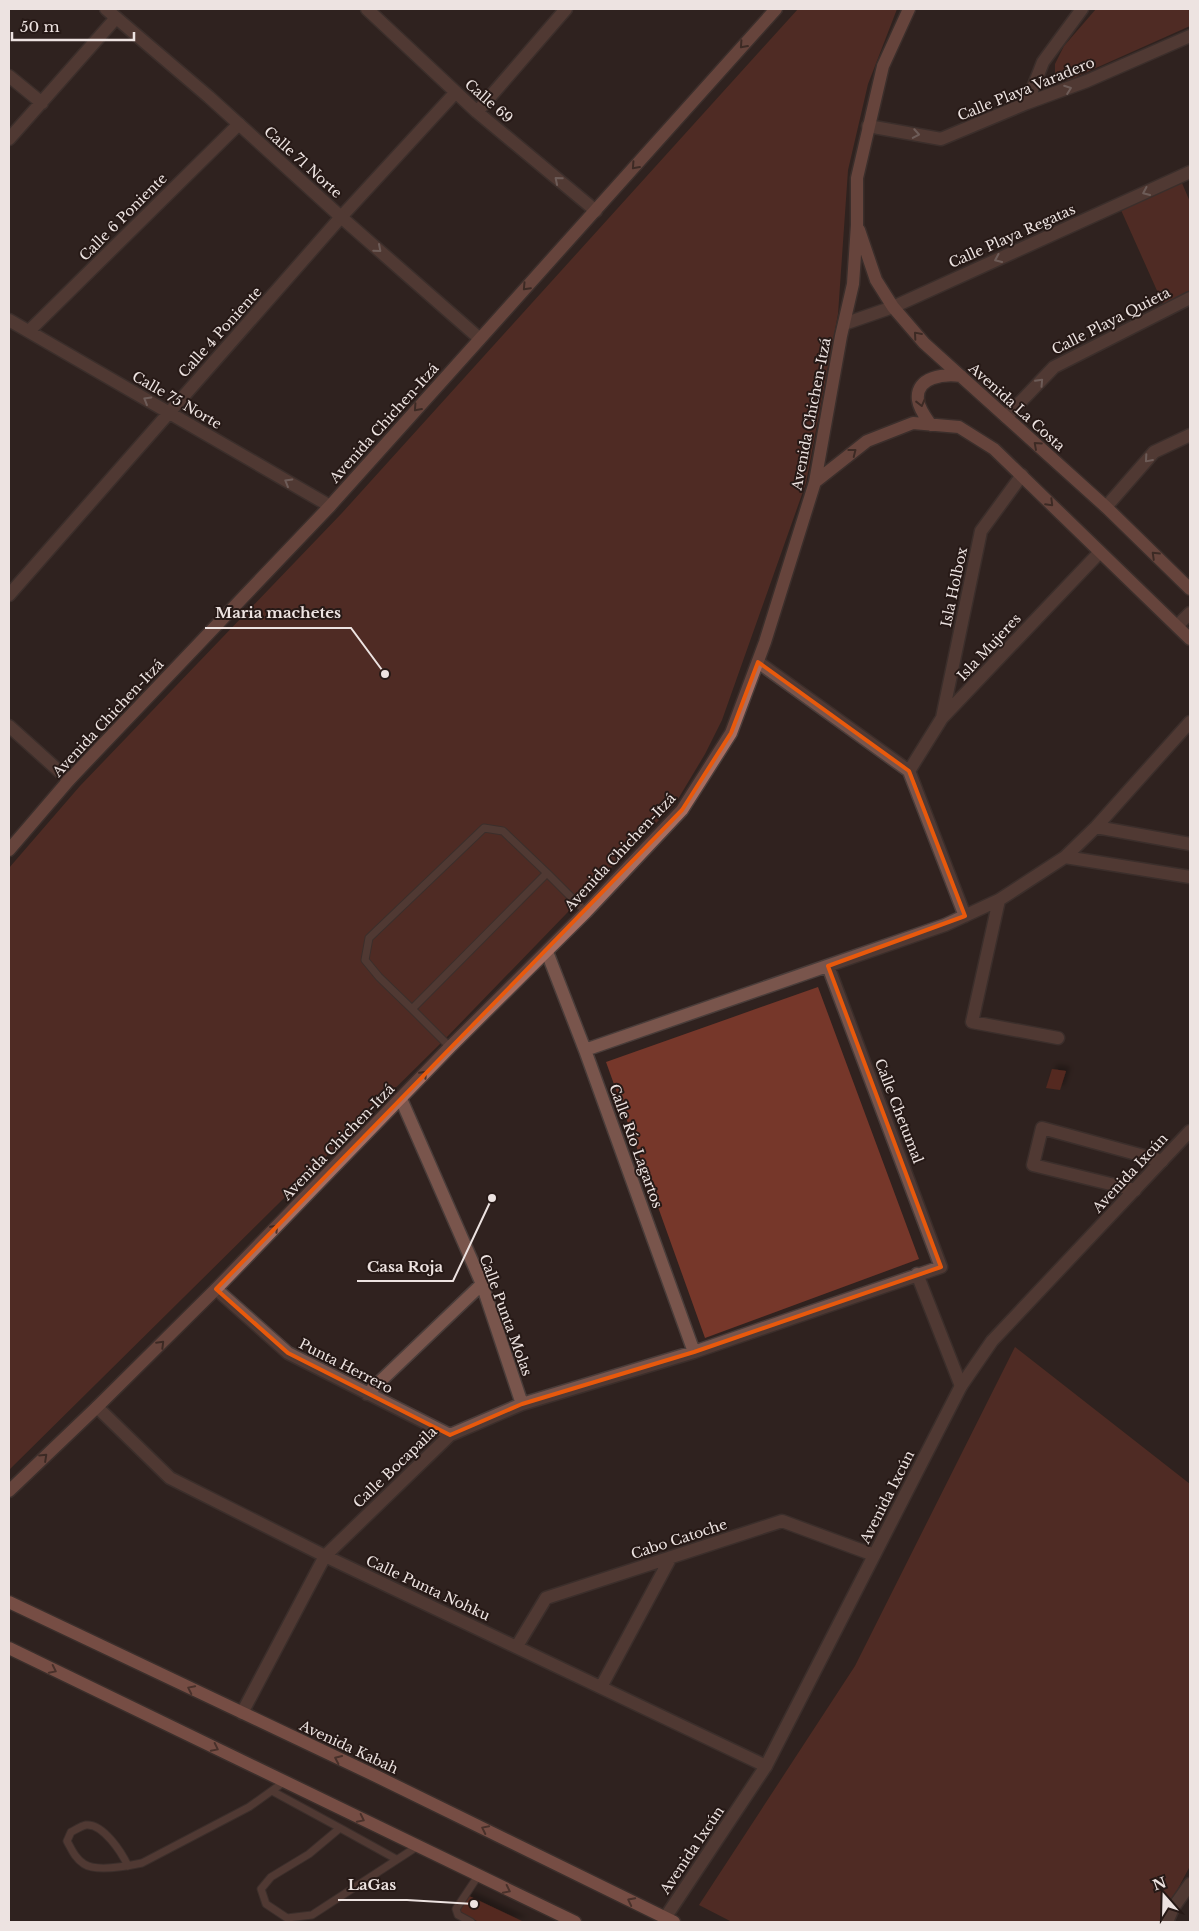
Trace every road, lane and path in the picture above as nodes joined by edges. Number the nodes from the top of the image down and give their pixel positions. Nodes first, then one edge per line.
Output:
1 (106, 9) edge
2 (367, 9) edge
3 (566, 9) edge
4 (776, 9) edge
5 (910, 9) edge
6 (1082, 9) edge
7 (116, 18) junction
8 (1190, 36) edge
9 (9, 76) edge
10 (456, 92) junction
11 (42, 103) junction
12 (1027, 104) junction
13 (477, 112) junction
14 (239, 124) junction
15 (868, 126) junction
16 (9, 139) edge
17 (1190, 172) edge
18 (596, 211) junction
19 (342, 217) junction
20 (857, 224) junction
21 (1190, 298) edge
22 (892, 307) junction
23 (9, 320) edge
24 (844, 324) junction
25 (28, 331) junction
26 (479, 338) junction
27 (961, 376) junction
28 (169, 412) junction
29 (1006, 417) junction
30 (931, 425) junction
31 (1190, 436) edge
32 (1022, 475) junction
33 (815, 482) junction
34 (330, 506) junction
35 (1106, 507) junction
36 (1100, 552) junction
37 (1190, 590) edge
38 (9, 595) edge
39 (1190, 613) edge
40 (1177, 626) junction
41 (1190, 638) edge
42 (758, 662) junction
43 (942, 718) junction
44 (1190, 722) edge
45 (9, 726) edge
46 (909, 771) junction
47 (70, 780) junction
48 (1096, 827) junction
49 (1190, 844) edge
50 (9, 850) edge
51 (1065, 857) junction
52 (548, 873) junction
53 (1190, 877) edge
54 (999, 900) junction
55 (586, 912) junction
56 (964, 916) junction
57 (547, 952) junction
58 (828, 966) junction
59 (412, 1009) junction
60 (1058, 1038) dead end
61 (450, 1047) junction
62 (585, 1050) junction
63 (400, 1099) junction
64 (1190, 1131) edge
65 (1162, 1161) junction
66 (1135, 1190) junction
67 (941, 1267) joint
68 (917, 1274) junction
69 (482, 1284) junction
70 (216, 1289) junction
71 (694, 1352) junction
72 (961, 1386) junction
73 (367, 1394) junction
74 (522, 1404) junction
75 (97, 1407) junction
76 (450, 1435) junction
77 (9, 1491) edge
78 (874, 1555) junction
79 (325, 1556) junction
80 (672, 1557) junction
81 (11, 1600) edge
82 (517, 1646) junction
83 (9, 1648) edge
84 (601, 1688) junction
85 (242, 1714) junction
86 (766, 1766) junction
87 (284, 1782) junction
88 (272, 1791) junction
89 (340, 1828) junction
90 (418, 1846) junction
91 (396, 1859) junction
92 (128, 1866) junction
93 (478, 1876) junction
94 (1190, 1884) edge
95 (556, 1918) edge
96 (670, 1920) edge
97 (471, 1922) edge
98 (574, 1922) edge
99 (1166, 1922) edge

1 - 7 street, Calle 71 Norte
2 - 10 street, Calle 69
3 - 13 street
4 -> 18 main road, Avenida Chichen-Itzá
5 - 15 main road, Avenida Chichen-Itzá
6 - 12 street
7 - 11 street
7 - 14 street, Calle 71 Norte
12 -> 8 street, Calle Playa Varadero
9 - 11 street
10 - 13 street, Calle 69
10 - 19 street, Calle 4 Poniente
11 - 16 street
15 -> 12 street, Calle Playa Varadero
18 -> 13 street, Calle 69
14 - 19 street, Calle 71 Norte
14 - 25 street, Calle 6 Poniente
15 - 20 main road, Avenida Chichen-Itzá
17 -> 22 street, Calle Playa Regatas
18 -> 26 main road, Avenida Chichen-Itzá
19 -> 26 street, Calle 71 Norte
19 - 28 street, Calle 4 Poniente
20 - 22 main road, Avenida La Costa
20 - 24 main road, Avenida Chichen-Itzá
29 -> 21 street, Calle Playa Quieta
22 - 24 street, Calle Playa Regatas
27 -> 22 main road, Avenida La Costa
23 - 25 street, Calle 75 Norte
24 - 33 main road, Avenida Chichen-Itzá
28 -> 25 street, Calle 75 Norte
26 -> 34 main road, Avenida Chichen-Itzá
27 - 29 main road, Avenida La Costa
27 -> 30 main road
34 -> 28 street, Calle 75 Norte
28 - 38 street, Calle 4 Poniente
35 -> 29 main road, Avenida La Costa
30 - 32 main road
33 -> 30 main road
31 -> 35 street
32 -> 36 main road
32 - 43 street, Isla Holbox
33 - 42 main road, Avenida Chichen-Itzá
34 - 47 main road, Avenida Chichen-Itzá
37 -> 35 main road, Avenida La Costa
36 - 40 main road
36 - 43 street, Isla Mujeres
39 - 40 street
40 - 41 main road
42 - 46 street
42 - 55 main road, Avenida Chichen-Itzá
43 - 46 street, Isla Mujeres
44 - 48 street
45 - 47 street
46 - 56 street
47 - 50 main road, Avenida Chichen-Itzá
48 - 49 street
48 - 51 street
51 - 53 street
51 - 54 street
52 - 55 lane
52 - 59 lane
52 - 59 lane
54 - 56 street
54 - 60 street
55 - 57 main road, Avenida Chichen-Itzá
56 - 58 street
57 - 61 main road, Avenida Chichen-Itzá
57 - 62 street, Calle Río Lagartos
58 - 62 street
58 - 67 street, Calle Chetumal
59 - 61 lane
63 -> 61 main road, Avenida Chichen-Itzá
62 - 71 street, Calle Río Lagartos
63 - 69 street, Calle Punta Molas
70 -> 63 main road, Avenida Chichen-Itzá
64 - 65 street, Avenida Ixcún
65 - 66 street, Avenida Ixcún
65 - 66 street
66 - 72 street, Avenida Ixcún
67 - 68 street, Calle Bocapaila
68 - 71 street, Calle Bocapaila
68 - 72 street
69 - 73 street
69 - 74 street, Calle Punta Molas
70 - 73 street, Punta Herrero
75 -> 70 main road, Avenida Chichen-Itzá
71 - 74 street, Calle Bocapaila
72 - 78 street, Avenida Ixcún
73 - 76 street, Punta Herrero
74 - 76 street, Calle Bocapaila
77 -> 75 main road, Avenida Chichen-Itzá
75 - 79 street, Calle Punta Nohku
76 - 79 street, Calle Bocapaila
78 - 80 street, Cabo Catoche
78 - 86 street, Avenida Ixcún
79 - 82 street, Calle Punta Nohku
79 - 85 street, Calle Bocapaila
80 - 82 street, Cabo Catoche
80 - 84 street
85 -> 81 main road, Avenida Kabah
82 - 84 street, Calle Punta Nohku
83 -> 87 main road
84 - 86 street, Calle Punta Nohku
96 -> 85 main road, Avenida Kabah
86 - 96 street, Avenida Ixcún
87 - 88 lane
87 -> 90 main road
88 - 89 lane
88 - 92 lane
89 - 91 lane
89 - 91 lane
90 - 91 lane
90 - 93 main road
92 - 92 lane
93 -> 95 main road
93 - 97 lane
94 - 99 street
95 - 98 main road

